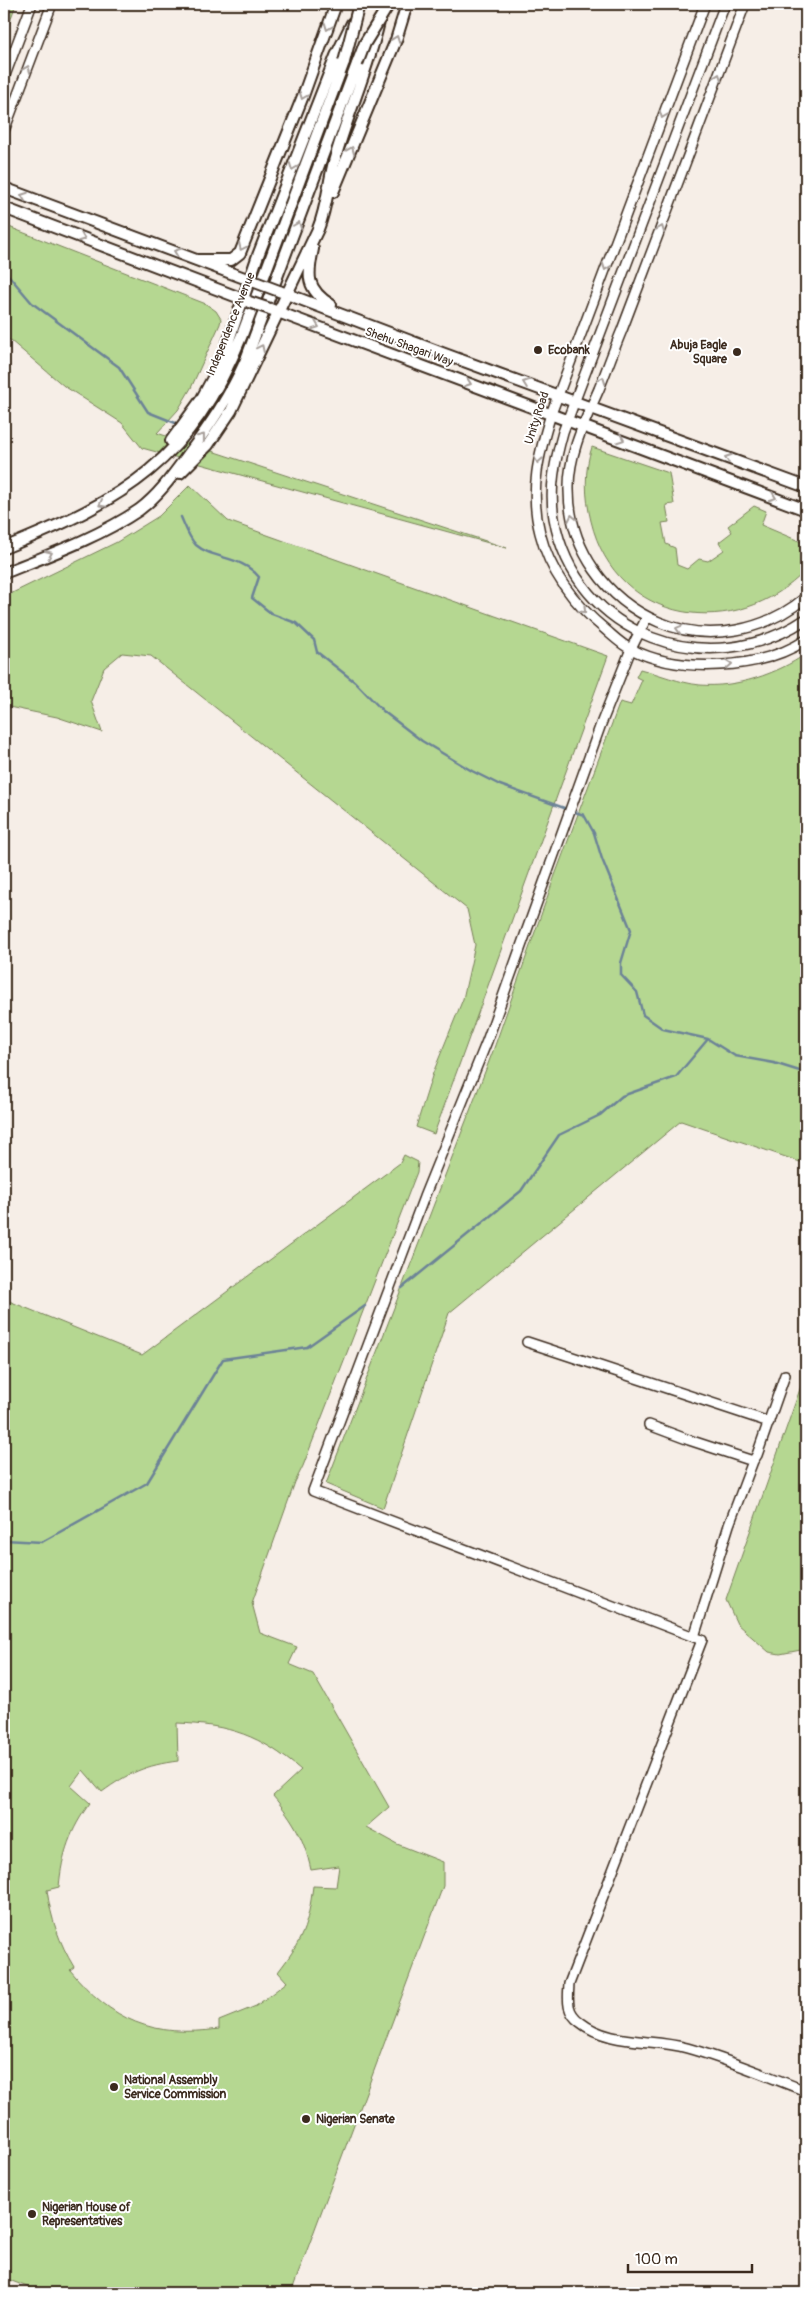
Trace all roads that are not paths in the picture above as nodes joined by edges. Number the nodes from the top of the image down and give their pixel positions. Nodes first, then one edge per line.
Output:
1 (32, 4) edge
2 (52, 4) edge
3 (336, 4) edge
4 (360, 4) edge
5 (384, 4) edge
6 (389, 4) edge
7 (407, 4) edge
8 (705, 4) edge
9 (725, 4) edge
10 (745, 4) edge
11 (4, 78) edge
12 (4, 131) edge
13 (4, 188) edge
14 (4, 208) edge
15 (325, 211) junction
16 (318, 229) junction
17 (197, 260) junction
18 (252, 281) junction
19 (283, 292) junction
20 (246, 300) junction
21 (274, 310) junction
22 (343, 314) junction
23 (558, 395) junction
24 (575, 402) junction
25 (590, 408) junction
26 (551, 414) junction
27 (568, 420) junction
28 (583, 425) junction
29 (143, 478) junction
30 (164, 486) junction
31 (806, 487) edge
32 (806, 510) edge
33 (4, 548) edge
34 (4, 573) edge
35 (806, 597) edge
36 (646, 617) junction
37 (806, 619) edge
38 (638, 634) junction
39 (806, 640) edge
40 (631, 649) junction
41 (527, 1342) dead end
42 (785, 1375) dead end
43 (769, 1422) junction
44 (649, 1424) dead end
45 (752, 1461) junction
46 (694, 1637) junction
47 (806, 2091) edge

1 - 11 street
12 -> 2 street
3 -> 17 main road
4 -> 18 main road, Independence Avenue
4 - 29 main road, Independence Avenue, bridge
5 - 15 main road
30 -> 6 main road, bridge
15 -> 7 main road
8 -> 23 street, Unity Road
9 - 24 street
25 -> 10 street
17 -> 13 main road, Shehu Shagari Way
14 -> 20 main road, Shehu Shagari Way
15 - 16 main road
16 - 19 main road
16 - 22 main road
17 - 18 main road, Shehu Shagari Way
18 - 19 main road, Shehu Shagari Way, bridge
18 - 20 main road, Independence Avenue
19 - 21 main road
19 - 22 main road, Shehu Shagari Way
20 - 21 main road, Shehu Shagari Way, bridge
20 - 29 main road, Independence Avenue
21 -> 26 main road, Shehu Shagari Way
30 -> 21 main road
23 -> 22 main road, Shehu Shagari Way
23 - 24 main road, Shehu Shagari Way
23 - 26 street, Unity Road
24 - 25 main road, Shehu Shagari Way
24 - 27 street
25 - 28 street
31 -> 25 main road, Shehu Shagari Way
26 - 27 main road, Shehu Shagari Way
26 -> 40 street, Unity Road
27 - 28 main road, Shehu Shagari Way
27 - 38 street
28 -> 32 main road, Shehu Shagari Way
36 -> 28 street
29 -> 33 main road, Independence Avenue
34 -> 30 main road
35 -> 36 street
36 - 38 street
37 - 38 street
38 - 40 street
40 -> 39 street, Unity Road
40 - 46 street
41 - 43 street
42 - 43 street
43 - 45 street
44 - 45 street
45 - 46 street
46 - 47 street

